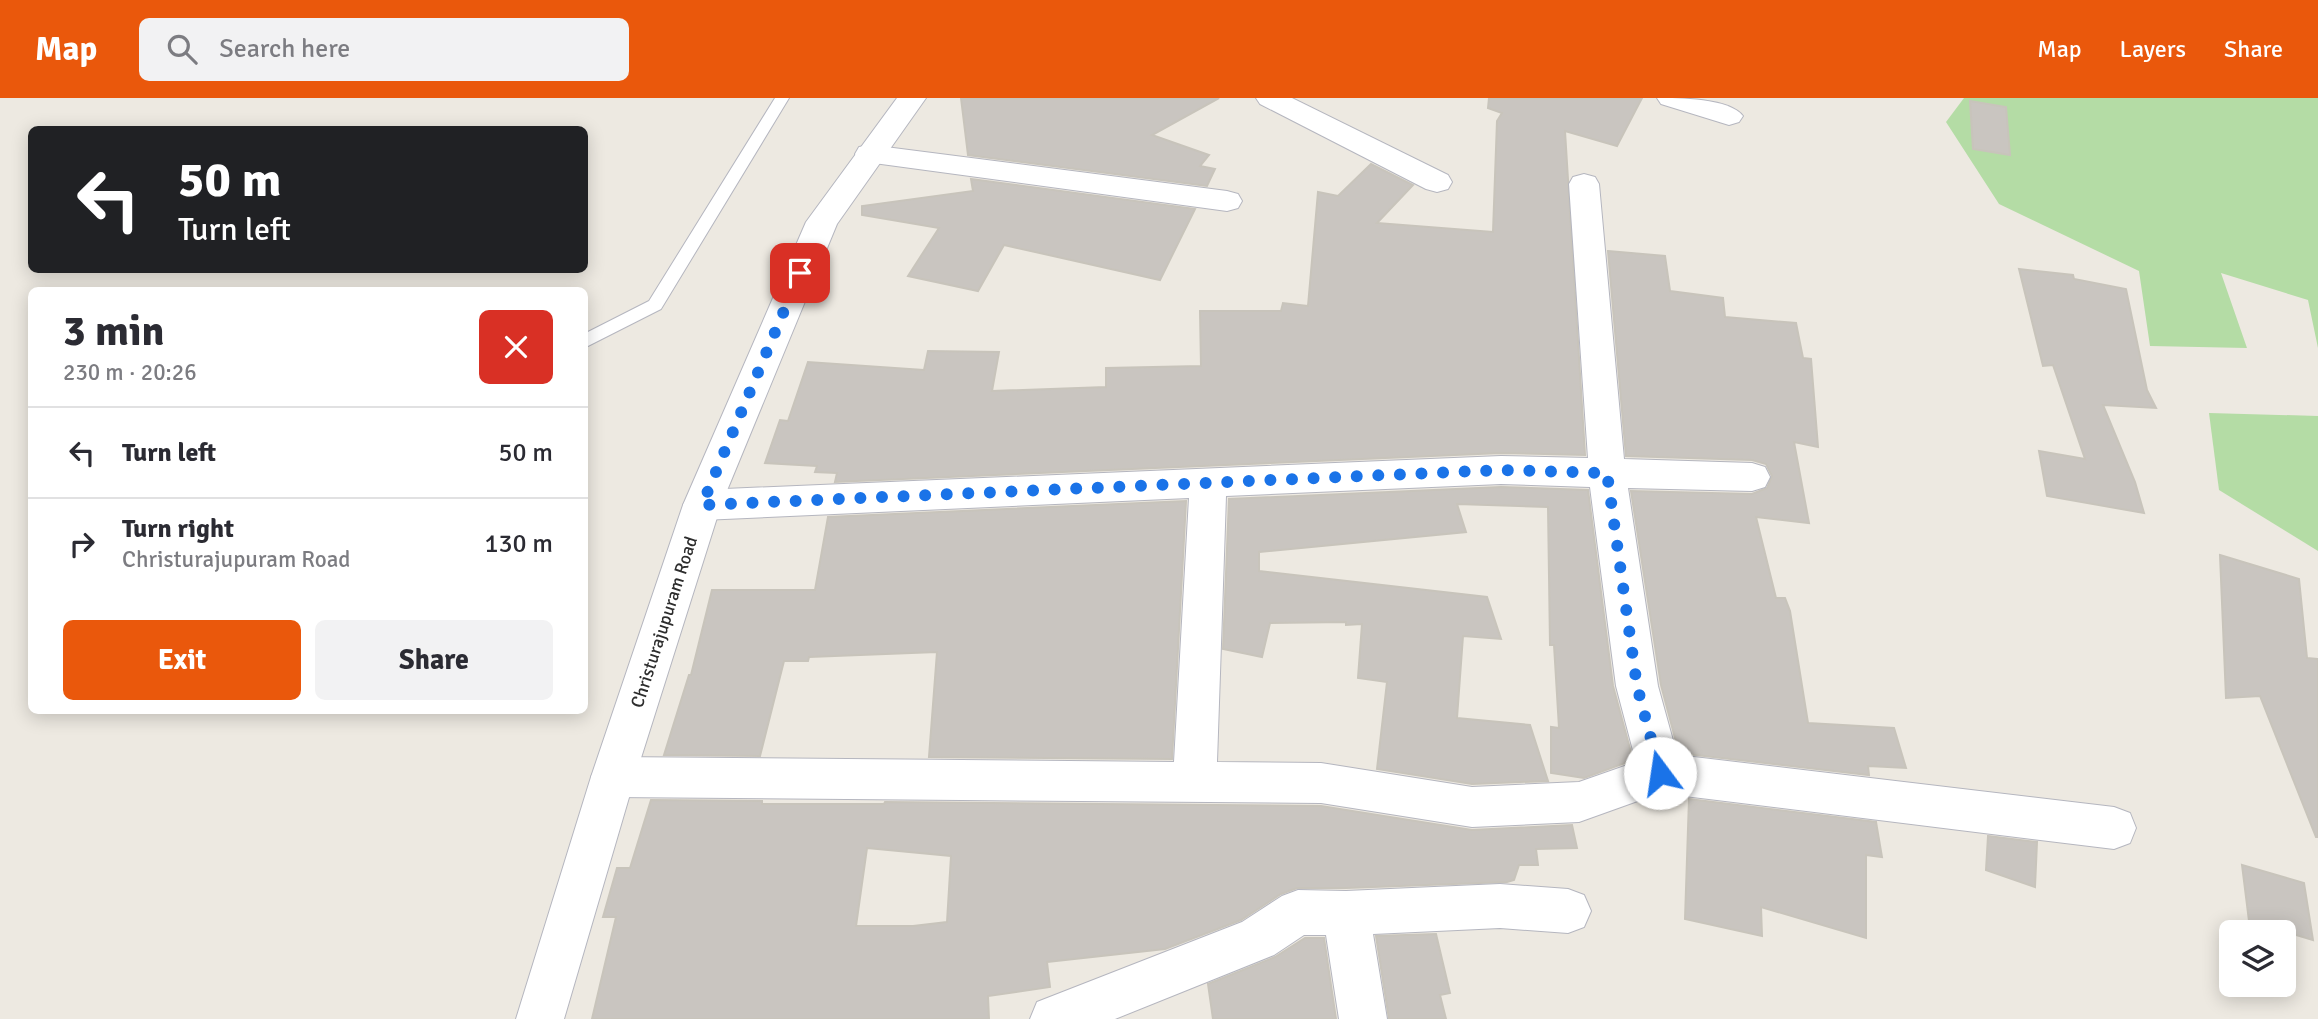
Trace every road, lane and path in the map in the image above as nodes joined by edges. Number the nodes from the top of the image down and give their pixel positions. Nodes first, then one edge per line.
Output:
1 (782, 98) edge
2 (912, 98) edge
3 (1270, 98) edge
4 (1671, 98) edge
5 (1729, 116) dead end
6 (870, 153) junction
7 (1437, 182) dead end
8 (1584, 184) dead end
9 (1227, 201) dead end
10 (588, 340) edge
11 (1607, 473) junction
12 (1752, 477) dead end
13 (1208, 482) junction
14 (702, 505) junction
15 (1660, 773) junction
16 (613, 777) junction
17 (1195, 782) junction
18 (2114, 828) dead end
19 (1568, 911) dead end
20 (1346, 913) junction
21 (540, 1019) edge
22 (1054, 1019) edge
23 (1363, 1019) edge

1 - 10 lane
2 - 6 street, Christurajupuram Road
3 - 7 street
4 - 5 street
6 - 9 street
6 - 14 street, Christurajupuram Road
8 - 11 street
11 - 12 street
11 - 13 street
11 - 15 street
13 - 14 street
13 - 17 street
14 - 16 street, Christurajupuram Road
15 - 17 street
15 - 18 street
16 - 17 street
16 - 21 street, Christurajupuram Road
19 - 20 street
20 - 22 street
20 - 23 street

